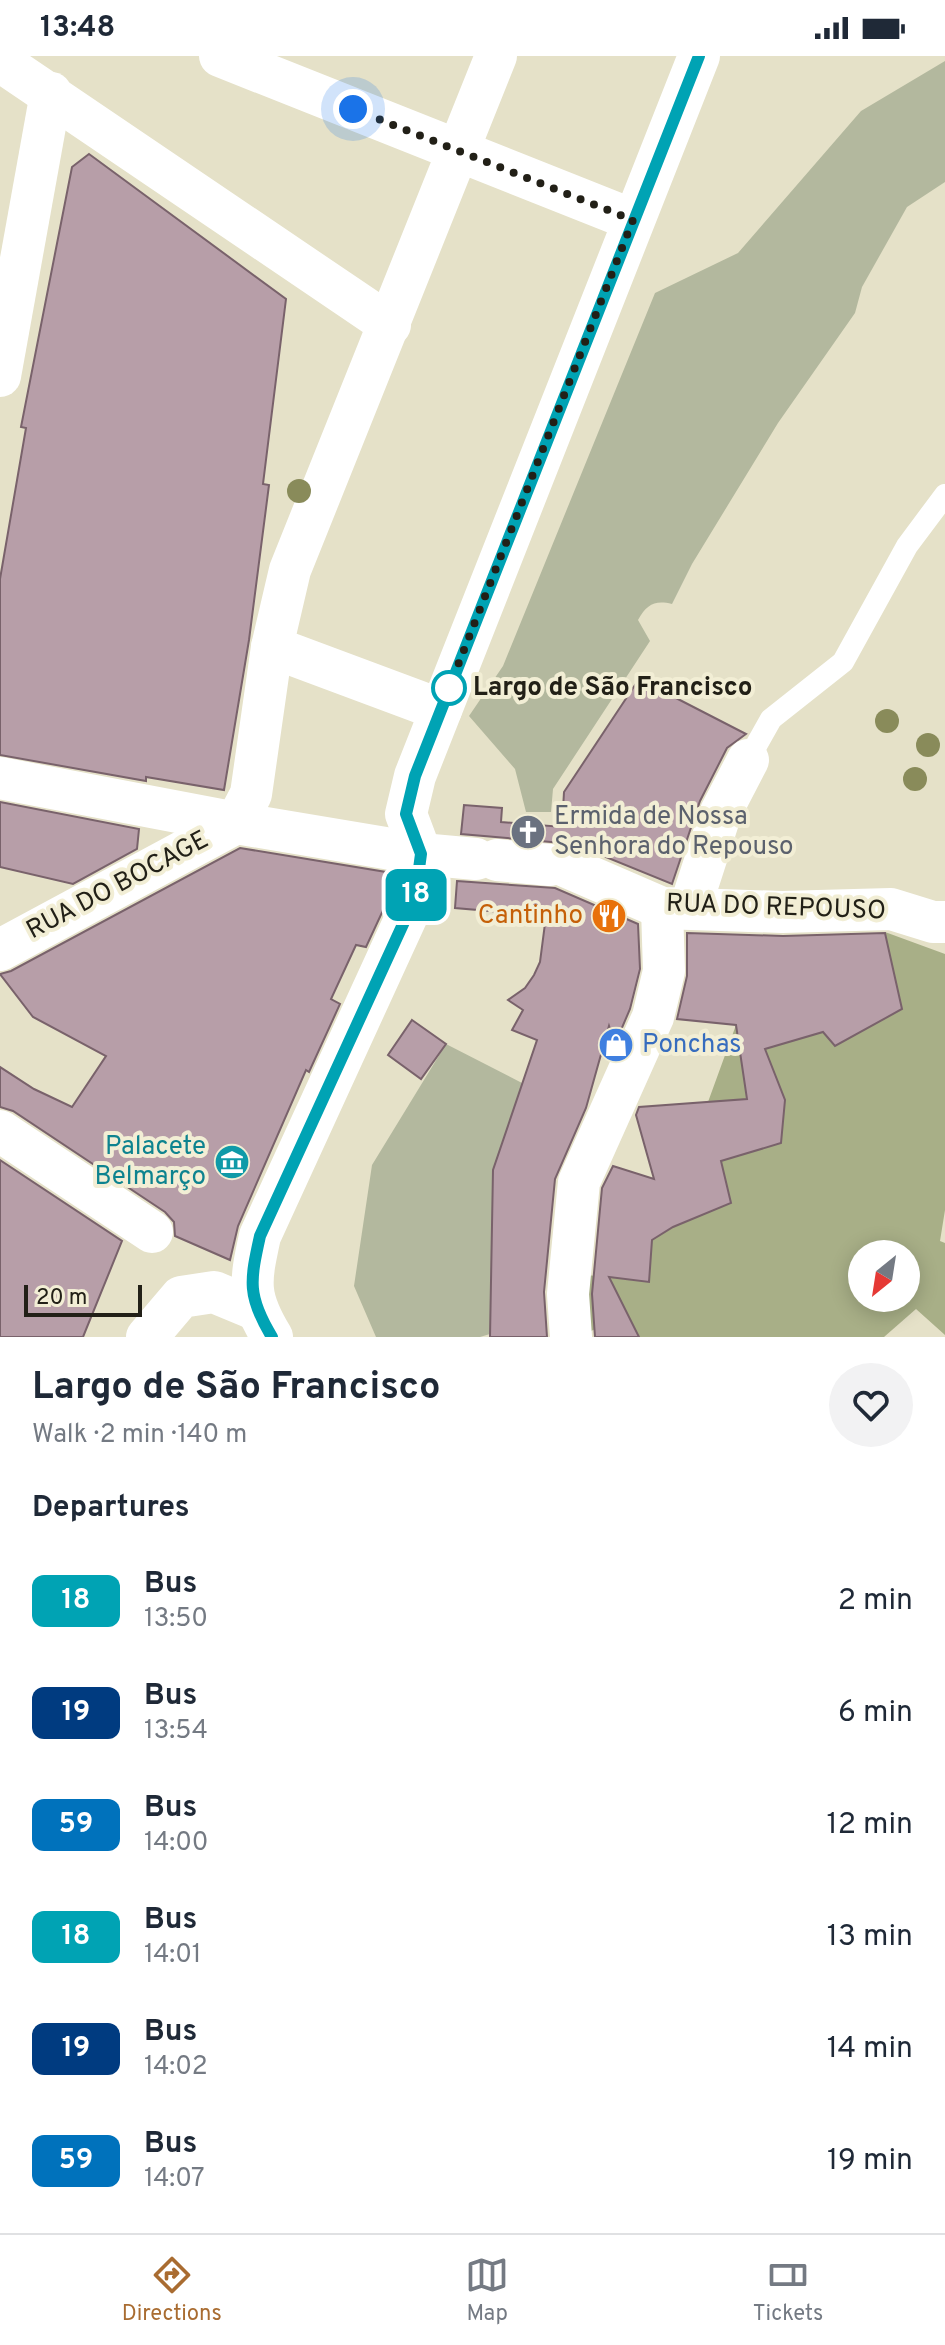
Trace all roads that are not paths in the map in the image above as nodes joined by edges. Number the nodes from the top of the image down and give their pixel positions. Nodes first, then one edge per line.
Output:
1 (220, 56) edge
2 (496, 56) edge
3 (699, 56) edge
4 (0, 61) edge
5 (51, 93) junction
6 (459, 151) junction
7 (633, 220) junction
8 (390, 325) junction
9 (0, 376) edge
10 (945, 495) edge
11 (272, 647) junction
12 (441, 710) junction
13 (748, 760) joint
14 (0, 778) edge
15 (163, 810) junction
16 (236, 823) junction
17 (421, 854) junction
18 (158, 865) junction
19 (676, 908) junction
20 (945, 922) edge
21 (0, 950) edge
22 (0, 1131) edge
23 (152, 1232) dead end
24 (264, 1323) edge
25 (147, 1337) edge
26 (571, 1337) edge

1 - 6 street
2 - 6 street
3 - 7 street
4 - 5 street
5 - 8 street
5 - 9 street
6 - 7 street
6 - 8 street
7 - 12 street
8 - 11 street
10 - 13 lane
11 - 12 street
11 - 16 street
12 - 17 street
13 - 19 street
14 - 15 street, RUA DO REPOUSO
15 - 16 street, RUA DO REPOUSO
15 - 18 street
16 - 17 street, RUA DO REPOUSO
16 - 18 street, RUA DO BOCAGE
17 - 19 street, RUA DO REPOUSO
17 - 24 street
18 - 21 street, RUA DO BOCAGE
19 - 20 street, RUA DO REPOUSO
19 - 26 street
22 - 23 street
24 - 25 street

